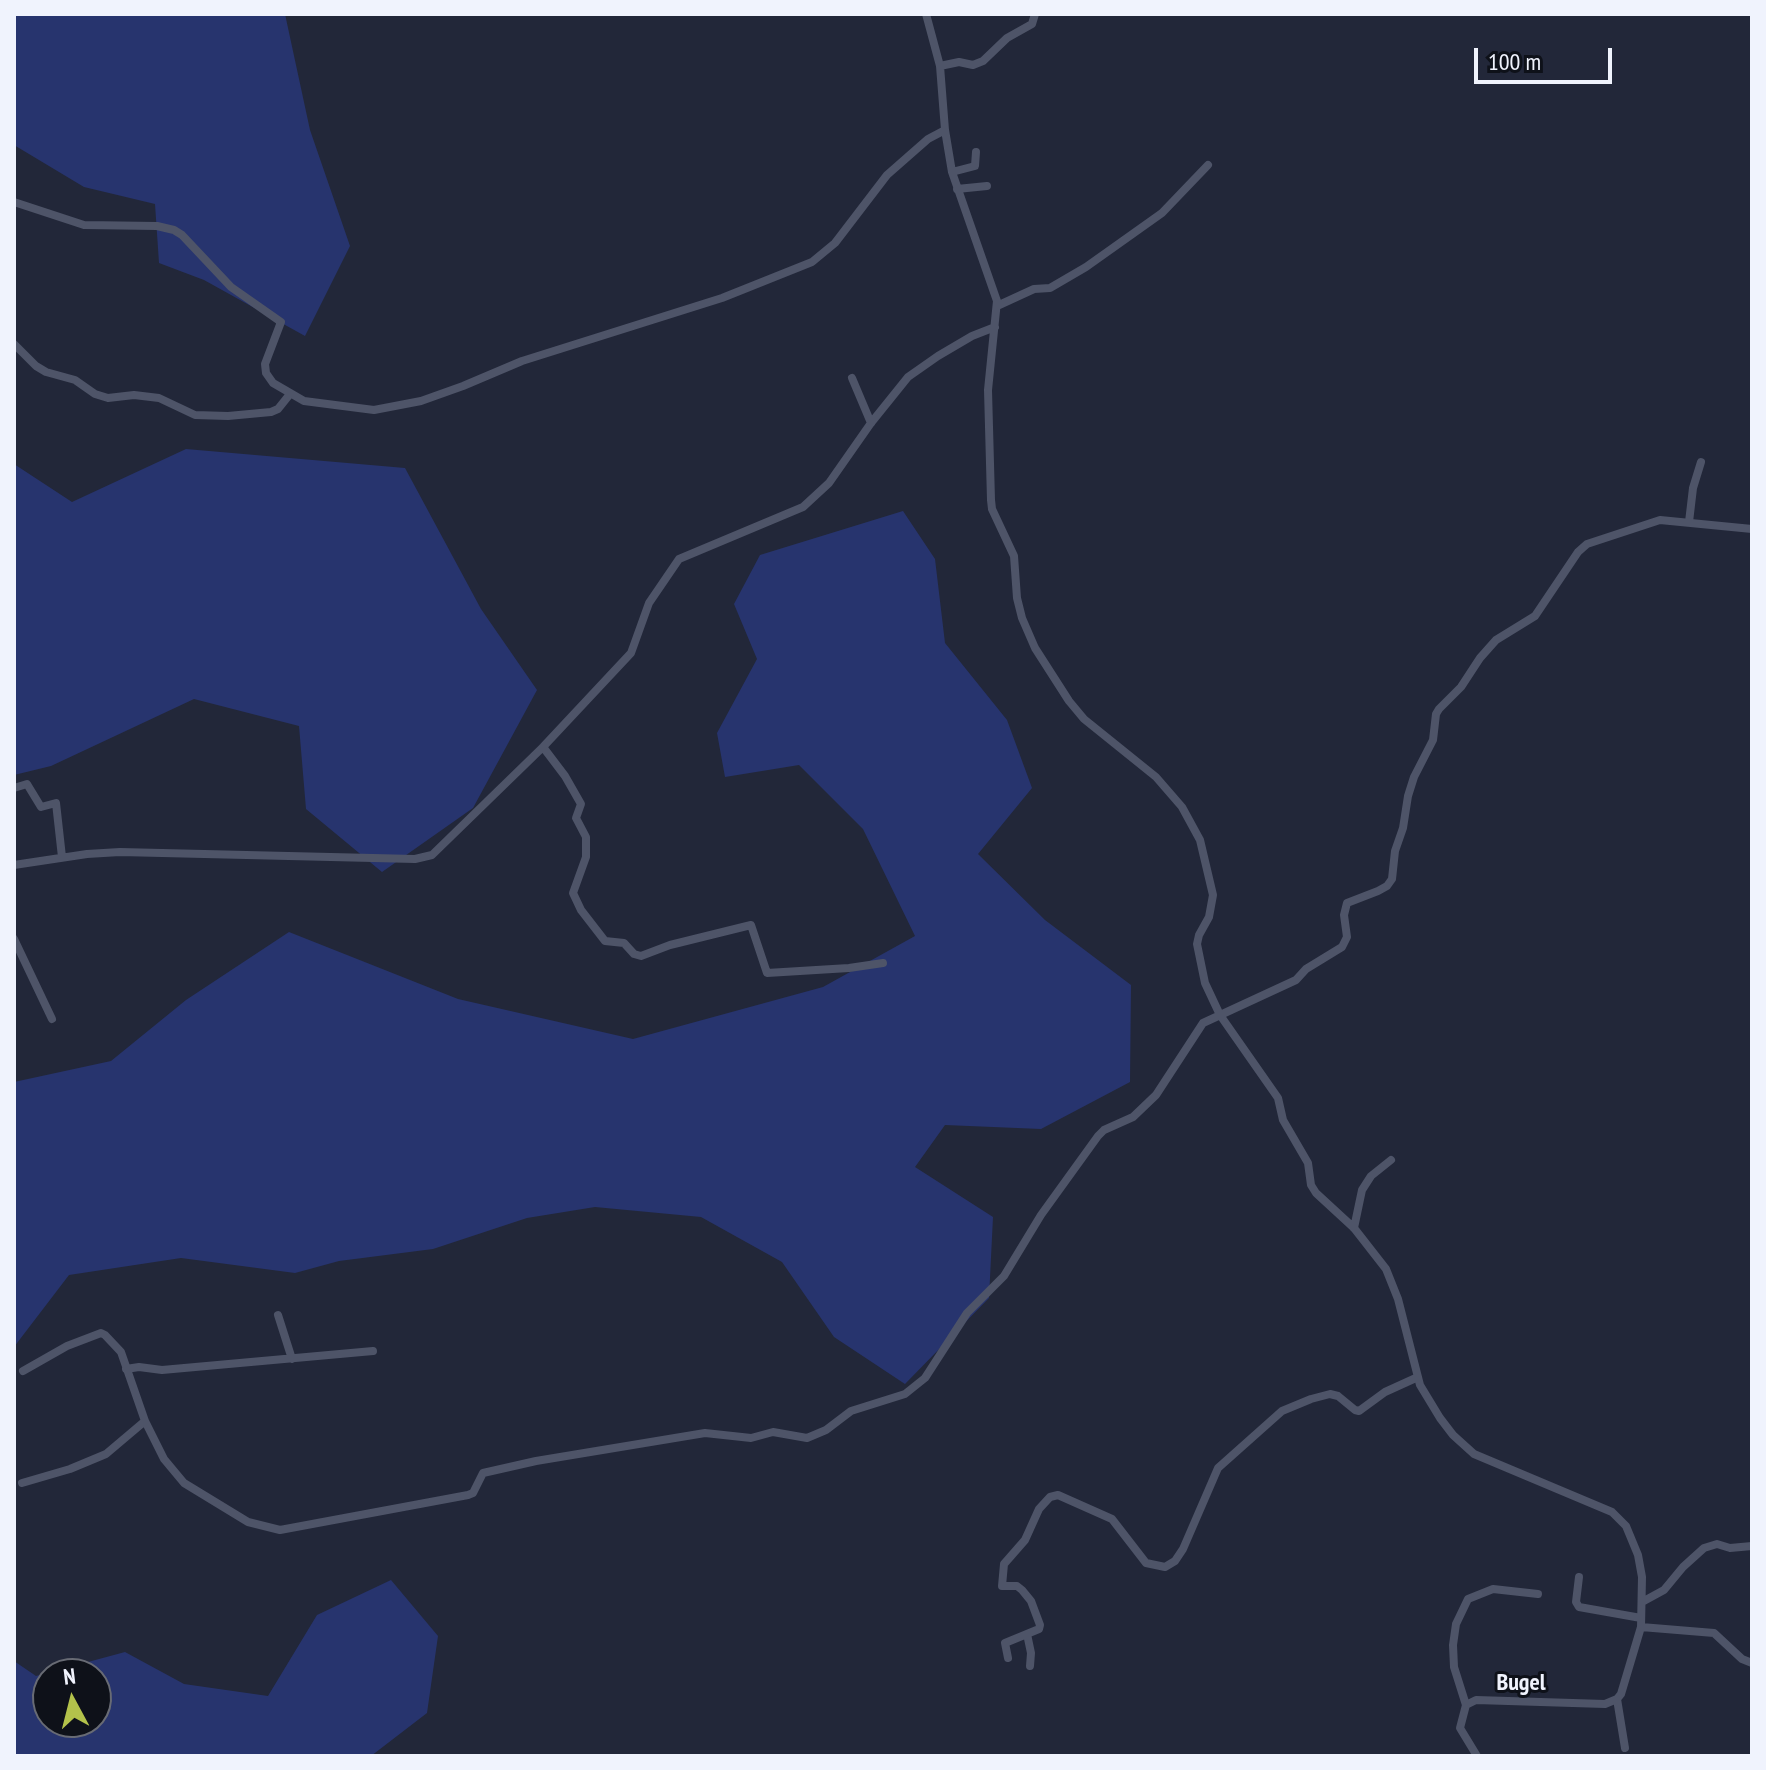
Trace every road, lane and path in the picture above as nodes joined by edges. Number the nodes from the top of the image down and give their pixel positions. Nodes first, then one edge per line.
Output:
1 (926, 14) edge
2 (1035, 14) edge
3 (940, 66) junction
4 (945, 130) junction
5 (976, 152) dead end
6 (1208, 165) dead end
7 (952, 172) junction
8 (987, 186) dead end
9 (957, 189) junction
10 (14, 202) edge
11 (997, 306) junction
12 (995, 327) junction
13 (14, 344) edge
14 (852, 378) dead end
15 (290, 394) junction
16 (871, 423) junction
17 (1701, 462) dead end
18 (1689, 522) junction
19 (1752, 529) edge
20 (543, 747) junction
21 (14, 788) edge
22 (62, 857) junction
23 (14, 865) edge
24 (14, 939) edge
25 (883, 963) dead end
26 (1220, 1015) junction
27 (52, 1019) dead end
28 (1391, 1160) dead end
29 (1354, 1228) junction
30 (278, 1315) dead end
31 (373, 1351) dead end
32 (292, 1359) junction
33 (126, 1369) junction
34 (23, 1371) dead end
35 (1418, 1377) junction
36 (145, 1421) junction
37 (22, 1483) dead end
38 (1752, 1546) edge
39 (1579, 1577) dead end
40 (1538, 1594) dead end
41 (1642, 1602) junction
42 (1641, 1623) junction
43 (1027, 1634) junction
44 (1008, 1658) dead end
45 (1752, 1663) edge
46 (1030, 1666) dead end
47 (1617, 1699) junction
48 (1466, 1705) junction
49 (1625, 1748) dead end
50 (1477, 1756) edge

1 - 3 street
2 - 3 street
3 - 4 street
4 - 7 street
4 - 15 street
5 - 7 street
6 - 11 street
7 - 9 street
8 - 9 street
9 - 11 street
10 - 15 street
11 - 12 street
12 - 16 street
12 - 26 street
13 - 15 street
14 - 16 street
16 - 20 street
17 - 18 street
18 - 19 street
18 - 26 street
20 - 22 street
20 - 25 street
21 - 22 street
22 - 23 street
24 - 27 street
26 - 29 street
26 - 36 street
28 - 29 street
29 - 35 street
30 - 32 street
31 - 32 street
32 - 33 street
33 - 34 street
33 - 36 street
35 - 41 street
35 - 43 street
36 - 37 street
38 - 41 street
39 - 42 street
40 - 48 street
41 - 42 street
42 - 45 street
42 - 47 street
43 - 44 street
43 - 46 street
47 - 48 street
47 - 49 street
48 - 50 street

